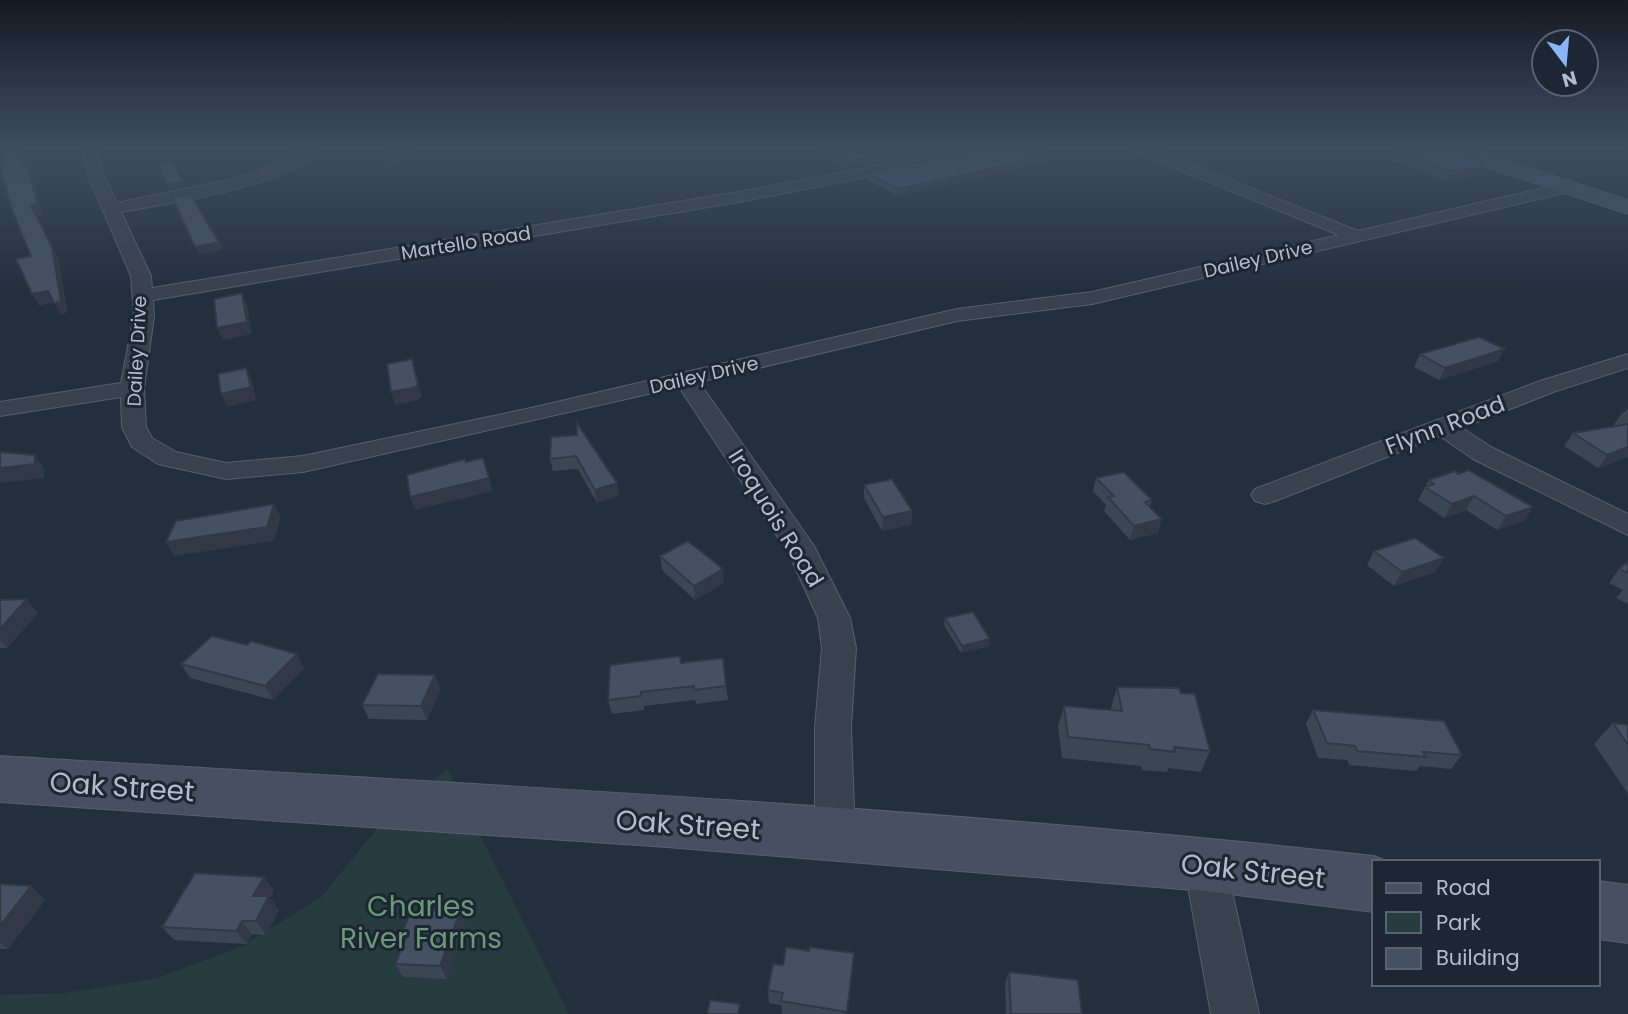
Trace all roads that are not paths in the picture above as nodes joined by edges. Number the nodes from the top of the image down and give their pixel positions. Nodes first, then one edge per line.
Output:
1 (104, 195) edge
2 (173, 195) edge
3 (741, 195) edge
4 (1257, 195) edge
5 (1533, 195) edge
6 (1594, 195) edge
7 (1628, 207) edge
8 (110, 209) junction
9 (1356, 236) junction
10 (142, 296) junction
11 (1628, 361) edge
12 (685, 379) junction
13 (132, 388) junction
14 (0, 409) edge
15 (1442, 426) junction
16 (1265, 495) dead end
17 (1628, 526) edge
18 (0, 779) edge
19 (835, 836) junction
20 (1205, 864) junction
21 (1372, 884) edge
22 (1600, 910) edge
23 (1628, 914) edge
24 (1235, 1014) edge

1 - 8 street, Dailey Drive
2 - 8 street
3 - 10 street, Martello Road
4 - 9 street
5 - 9 street, Dailey Drive
6 - 7 main road
8 - 10 street, Dailey Drive
9 - 12 street, Dailey Drive
10 - 13 street, Dailey Drive
11 - 15 street, Flynn Road
12 - 13 street, Dailey Drive
12 - 19 street, Iroquois Road
13 - 14 street
15 - 16 street, Flynn Road
15 - 17 street
18 - 19 main road, Oak Street
19 - 20 main road, Oak Street
20 - 21 main road, Oak Street
20 - 24 street
22 - 23 main road

